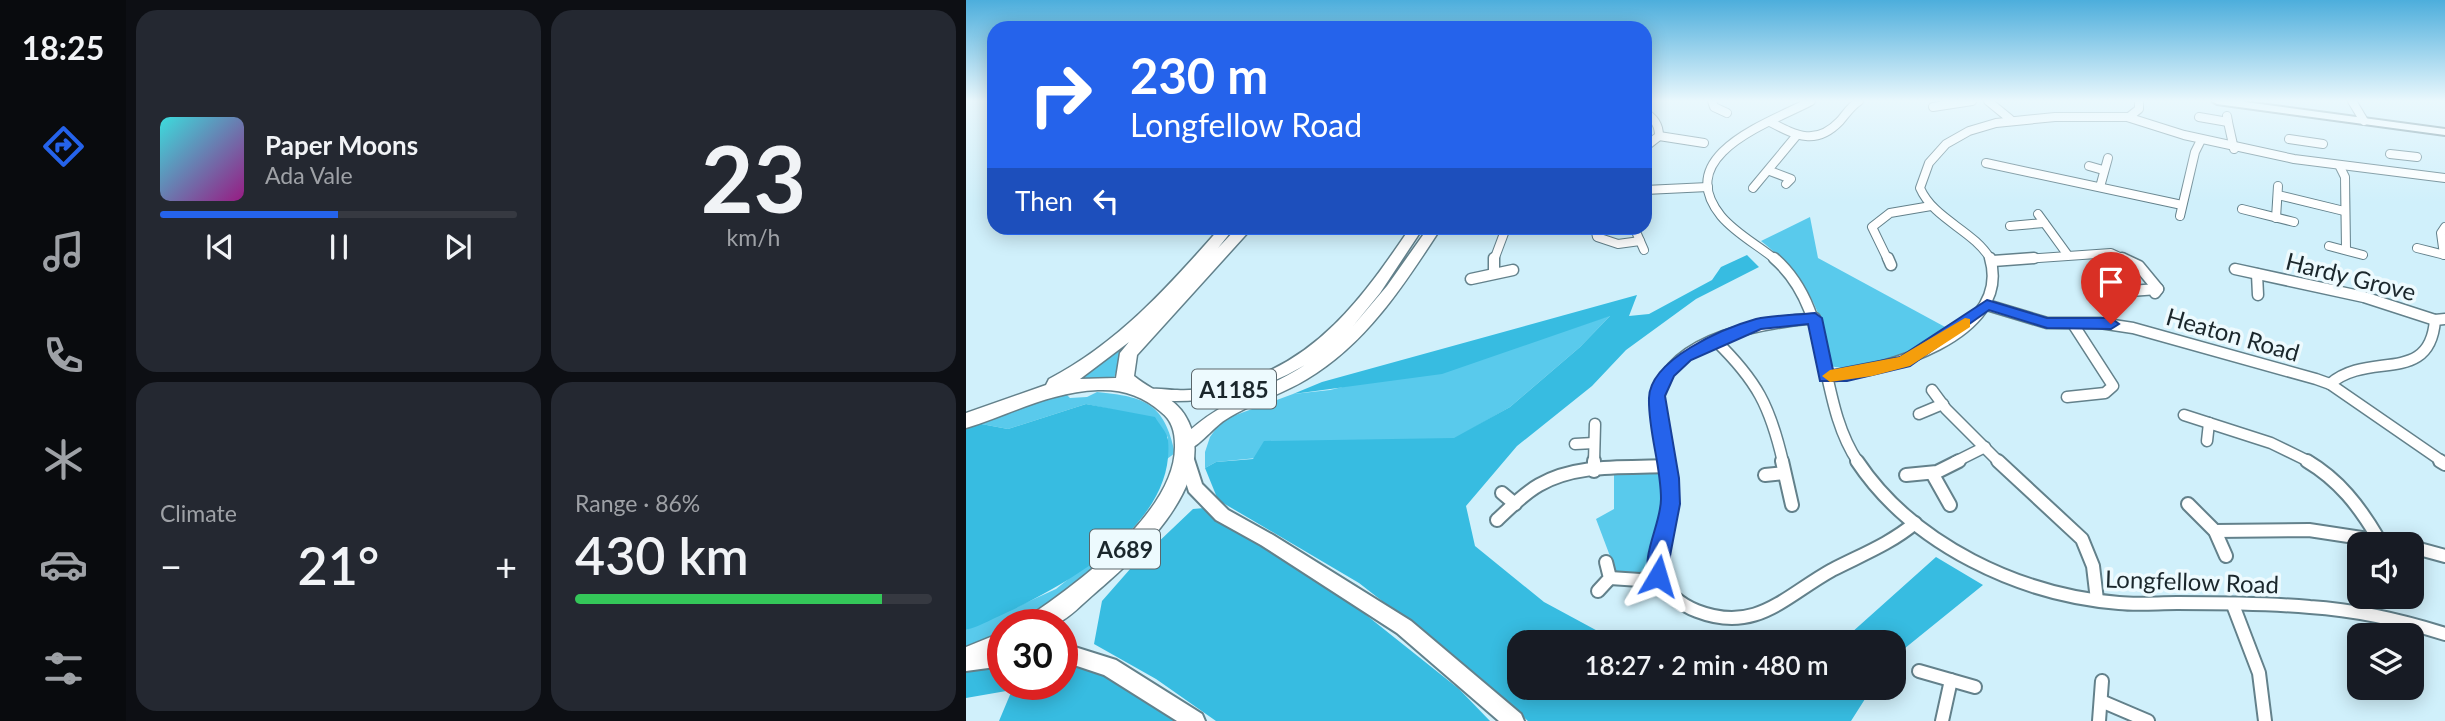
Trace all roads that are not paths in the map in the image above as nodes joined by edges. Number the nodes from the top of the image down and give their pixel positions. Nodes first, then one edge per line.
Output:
1 (1748, 135) edge
2 (1797, 135) joint
3 (1826, 135) edge
4 (1966, 135) edge
5 (2180, 135) edge
6 (2231, 135) edge
7 (1659, 136) joint
8 (2289, 139) dead end
9 (2201, 140) junction
10 (1652, 142) edge
11 (2312, 142) junction
12 (1704, 144) dead end
13 (2323, 144) dead end
14 (2234, 149) junction
15 (2390, 153) dead end
16 (2405, 155) junction
17 (2417, 157) dead end
18 (2108, 158) dead end
19 (1986, 163) dead end
20 (2323, 165) junction
21 (2088, 166) dead end
22 (2340, 167) junction
23 (2002, 168) junction
24 (2103, 170) junction
25 (1770, 172) junction
26 (1753, 176) dead end
27 (1997, 176) dead end
28 (2415, 176) junction
29 (2445, 177) edge
30 (1762, 181) junction
31 (1786, 184) dead end
32 (1708, 187) junction
33 (2100, 187) junction
34 (1754, 188) dead end
35 (1652, 190) edge
36 (2182, 205) junction
37 (1931, 206) junction
38 (2242, 209) dead end
39 (2344, 211) junction
40 (2038, 214) dead end
41 (2180, 216) dead end
42 (2276, 218) junction
43 (2294, 222) dead end
44 (2044, 223) junction
45 (2010, 226) dead end
46 (2445, 227) edge
47 (1221, 235) edge
48 (1239, 235) edge
49 (1411, 235) edge
50 (1429, 235) edge
51 (1503, 235) edge
52 (1597, 235) edge
53 (1641, 242) dead end
54 (2329, 246) dead end
55 (2417, 248) dead end
56 (2346, 250) junction
57 (2067, 254) junction
58 (2363, 255) dead end
59 (2445, 255) edge
60 (1993, 261) junction
61 (1891, 265) dead end
62 (2235, 269) dead end
63 (1513, 270) dead end
64 (1494, 273) junction
65 (2257, 274) junction
66 (1471, 279) dead end
67 (2116, 292) dead end
68 (2258, 295) dead end
69 (1987, 305) junction
70 (1815, 318) junction
71 (2440, 320) edge
72 (2073, 324) junction
73 (1716, 341) junction
74 (1826, 377) junction
75 (2330, 384) junction
76 (1933, 390) dead end
77 (1145, 391) junction
78 (2067, 397) dead end
79 (1016, 400) junction
80 (1943, 404) junction
81 (966, 410) edge
82 (1919, 414) dead end
83 (2184, 415) dead end
84 (966, 421) edge
85 (2209, 423) junction
86 (1595, 425) dead end
87 (2207, 441) dead end
88 (1594, 443) junction
89 (1575, 444) dead end
90 (1985, 447) junction
91 (1185, 449) junction
92 (2445, 464) edge
93 (1668, 466) junction
94 (1594, 471) junction
95 (1784, 473) junction
96 (1932, 473) junction
97 (1765, 475) dead end
98 (1906, 475) dead end
99 (1502, 493) dead end
100 (1516, 504) junction
101 (2188, 504) dead end
102 (1792, 505) dead end
103 (1950, 505) dead end
104 (1497, 520) dead end
105 (1915, 523) junction
106 (2216, 531) junction
107 (2375, 532) edge
108 (2347, 535) edge
109 (2424, 550) edge
110 (2226, 556) dead end
111 (2445, 556) edge
112 (1606, 562) dead end
113 (1658, 576) junction
114 (1610, 578) junction
115 (1598, 591) dead end
116 (2097, 600) junction
117 (2233, 605) junction
118 (1058, 609) edge
119 (2445, 634) edge
120 (987, 650) edge
121 (1078, 657) edge
122 (987, 658) edge
123 (966, 660) edge
124 (1919, 671) dead end
125 (1951, 680) junction
126 (2102, 681) dead end
127 (1975, 687) dead end
128 (2101, 701) junction
129 (1195, 721) edge
130 (1514, 721) edge
131 (1941, 721) edge
132 (2099, 721) edge
133 (2148, 721) edge
134 (2265, 721) edge

1 - 32 street
2 - 3 street
2 - 25 street
4 - 37 street
5 - 9 street
6 - 14 street
7 - 10 street
7 - 12 street
8 - 11 street
9 - 14 street
9 - 36 street
11 - 13 street
11 - 20 street
14 - 20 street
15 - 16 street
16 - 17 street
16 - 28 street
18 - 24 street
19 - 23 street
20 - 22 street
21 - 24 street
22 - 28 street
22 - 39 street
23 - 27 street
23 - 33 street
24 - 33 street
25 - 30 street
25 - 31 street
26 - 30 street
28 - 29 street
30 - 34 street
32 - 35 street
32 - 70 street, Longfellow Road
33 - 36 street
36 - 41 street
37 - 60 street
37 - 61 street
38 - 42 street
39 - 42 street
39 - 56 street
40 - 44 street
42 - 43 street
44 - 45 street
44 - 57 street
46 - 59 street
47 - 79 highway
48 - 77 highway
49 - 77 main road, A1185
50 - 91 main road, A1185
51 - 64 street
52 - 53 street
54 - 56 street
55 - 59 street
56 - 58 street
57 - 60 street
57 - 67 street
60 - 69 street
62 - 65 street, Hardy Grove
63 - 64 street
64 - 66 street
65 - 68 street, Hardy Grove
65 - 71 street, Hardy Grove
69 - 72 street, Heaton Road
69 - 74 street
70 - 73 street
70 - 74 street, Longfellow Road
71 - 75 street, Hardy Grove
72 - 75 street, Heaton Road
72 - 78 street
73 - 93 street
73 - 95 street
74 - 105 street, Longfellow Road
75 - 92 street, Heaton Road
76 - 80 street
77 - 79 highway
77 - 91 highway
79 - 81 highway
79 - 84 highway
80 - 82 street
80 - 90 street
83 - 85 street
85 - 87 street
85 - 107 street
86 - 88 street
88 - 89 street
88 - 94 street
90 - 96 street
90 - 116 street
91 - 118 highway, A689
91 - 130 street
93 - 94 street
93 - 113 street
94 - 100 street
95 - 97 street
95 - 102 street
96 - 98 street
96 - 103 street
99 - 100 street
100 - 104 street
101 - 106 street
105 - 113 street
105 - 116 street, Longfellow Road
106 - 108 street
106 - 110 street
109 - 111 street
112 - 114 street
113 - 114 street
114 - 115 street
116 - 117 street, Longfellow Road
117 - 119 street, Longfellow Road
117 - 134 street
120 - 123 highway
121 - 129 street
122 - 123 street
124 - 125 street
125 - 127 street
125 - 131 street
126 - 128 street
128 - 132 street
128 - 133 street

